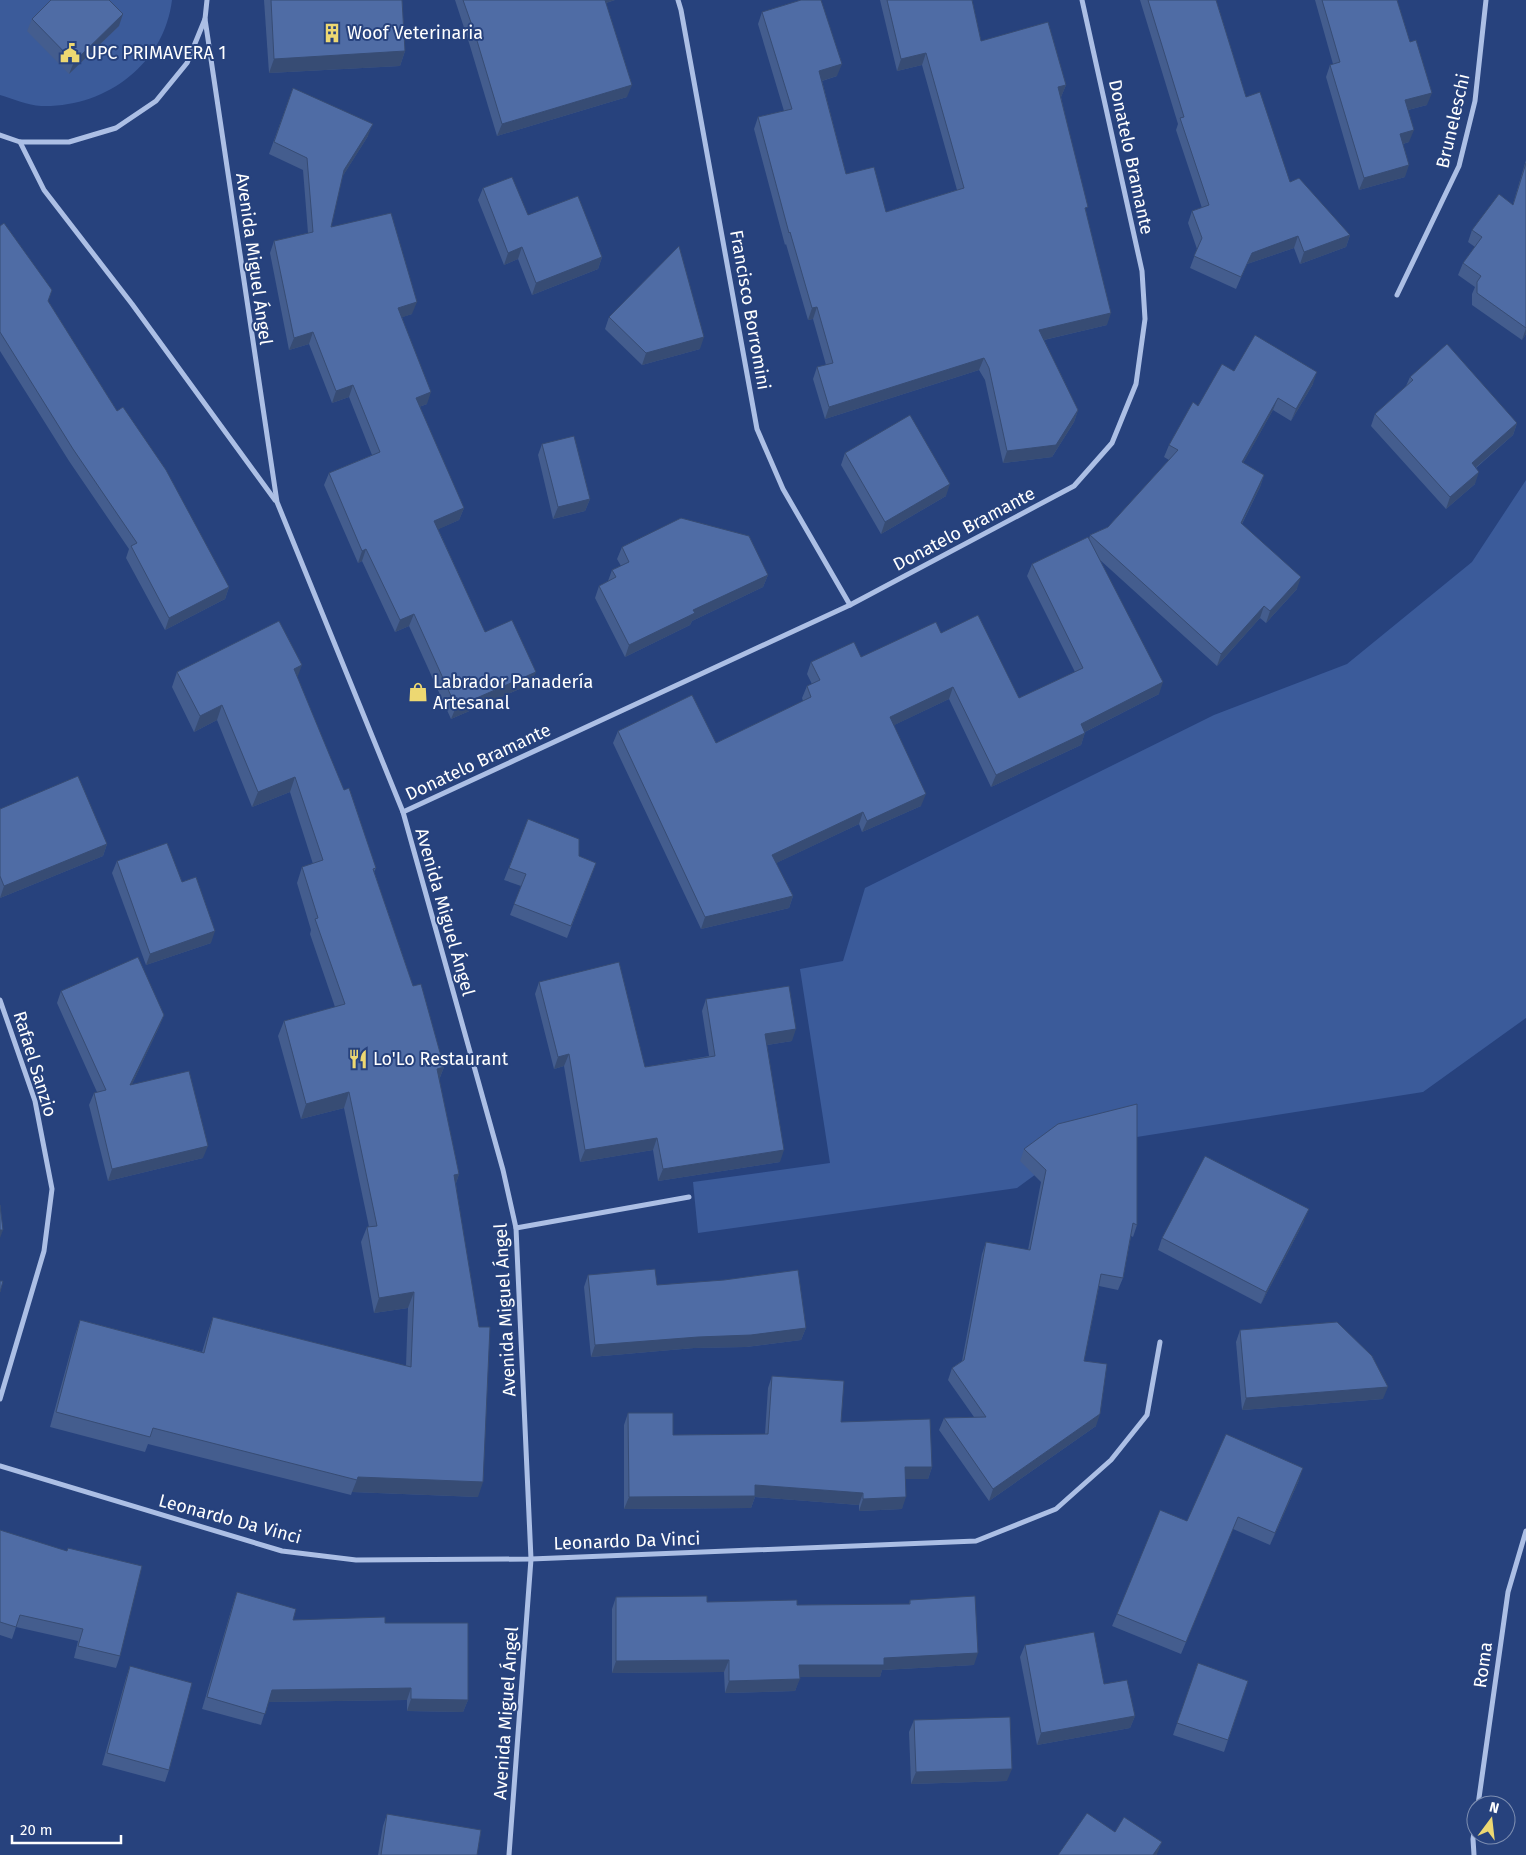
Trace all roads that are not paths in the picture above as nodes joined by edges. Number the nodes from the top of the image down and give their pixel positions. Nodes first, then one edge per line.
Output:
1 (207, 0) edge
2 (678, 0) edge
3 (1082, 0) edge
4 (1486, 0) edge
5 (205, 19) junction
6 (0, 135) edge
7 (20, 142) junction
8 (1396, 295) dead end
9 (276, 502) junction
10 (850, 605) junction
11 (403, 812) junction
12 (0, 1000) edge
13 (689, 1197) dead end
14 (516, 1228) junction
15 (1160, 1342) dead end
16 (0, 1399) edge
17 (0, 1466) edge
18 (1526, 1531) edge
19 (531, 1559) junction
20 (1479, 1795) edge
21 (509, 1855) edge

1 - 5 street
2 - 10 street, Francisco Borromini
3 - 10 street, Donatelo Bramante
4 - 8 street, Bruneleschi
5 - 7 street
5 - 9 street, Avenida Miguel Ángel
6 - 7 street
7 - 9 street, Avenida Miguel Ángel
9 - 11 street, Avenida Miguel Ángel
10 - 11 street, Donatelo Bramante
11 - 14 street, Avenida Miguel Ángel
12 - 16 street, Rafael Sanzio
13 - 14 street
14 - 19 street, Avenida Miguel Ángel
15 - 19 street, Leonardo Da Vinci
17 - 19 street, Leonardo Da Vinci
18 - 20 street, Roma
19 - 21 street, Avenida Miguel Ángel

